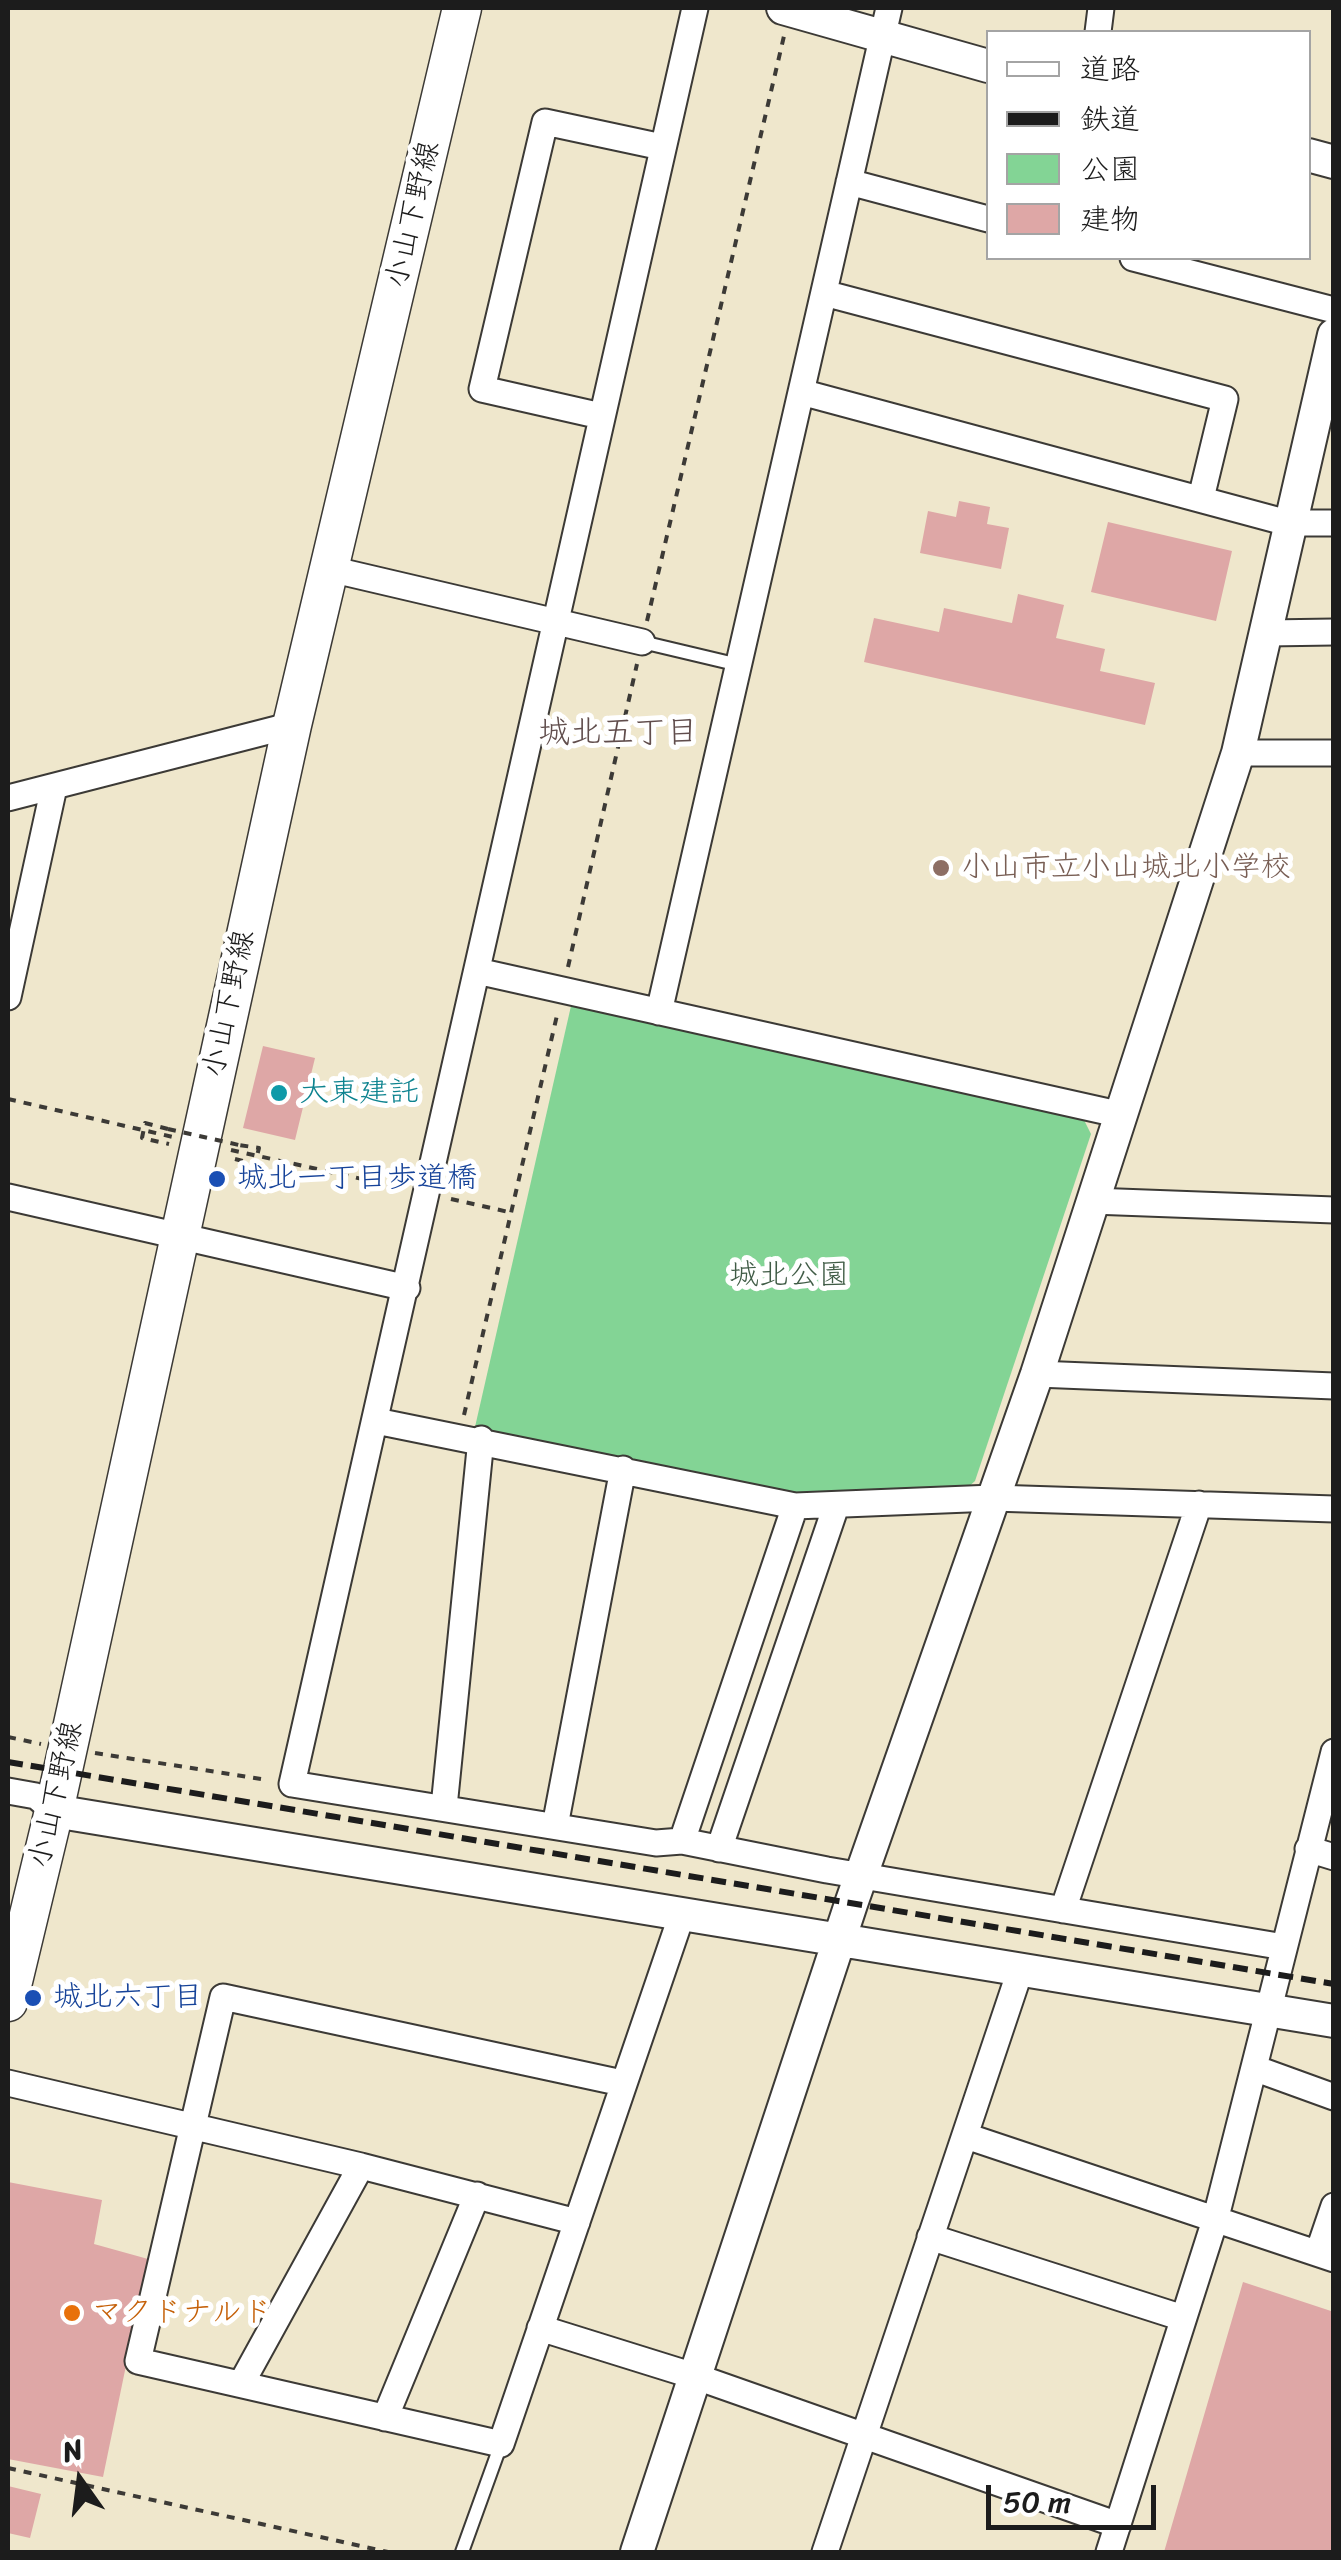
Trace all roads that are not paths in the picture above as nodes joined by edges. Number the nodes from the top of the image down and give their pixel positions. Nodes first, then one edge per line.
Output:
1 (462, 8) edge
2 (695, 8) edge
3 (787, 8) edge
4 (885, 22) edge
5 (986, 65) edge
6 (662, 148) junction
7 (849, 182) junction
8 (986, 218) edge
9 (1141, 260) edge
10 (824, 293) junction
11 (1334, 310) edge
12 (1334, 335) edge
13 (801, 392) junction
14 (601, 416) junction
15 (1324, 426) edge
16 (1201, 498) junction
17 (1288, 523) junction
18 (1334, 523) edge
19 (330, 569) junction
20 (554, 622) junction
21 (1334, 632) edge
22 (1266, 633) junction
23 (642, 642) joint
24 (738, 664) junction
25 (292, 725) junction
26 (1238, 753) junction
27 (1334, 753) edge
28 (54, 787) junction
29 (8, 798) edge
30 (477, 971) junction
31 (8, 997) edge
32 (659, 1012) junction
33 (1122, 1115) junction
34 (8, 1197) edge
35 (1092, 1201) junction
36 (1334, 1210) edge
37 (180, 1234) junction
38 (406, 1288) junction
39 (1037, 1374) junction
40 (1334, 1386) edge
41 (376, 1421) junction
42 (470, 1437) junction
43 (623, 1470) junction
44 (993, 1498) junction
45 (1199, 1504) junction
46 (795, 1506) junction
47 (836, 1506) junction
48 (1334, 1509) edge
49 (1334, 1752) edge
50 (8, 1791) edge
51 (444, 1807) junction
52 (54, 1812) junction
53 (555, 1826) junction
54 (682, 1840) junction
55 (719, 1849) junction
56 (1308, 1849) junction
57 (1334, 1858) edge
58 (862, 1876) junction
59 (1063, 1910) junction
60 (681, 1916) junction
61 (839, 1943) junction
62 (1284, 1947) junction
63 (1020, 1971) junction
64 (8, 2002) edge
65 (1269, 2010) junction
66 (1334, 2021) edge
67 (1254, 2068) junction
68 (8, 2083) edge
69 (622, 2083) junction
70 (1334, 2097) edge
71 (193, 2127) junction
72 (966, 2136) junction
73 (361, 2166) junction
74 (477, 2195) junction
75 (1334, 2206) edge
76 (1216, 2217) junction
77 (578, 2222) junction
78 (930, 2237) junction
79 (1326, 2256) edge
80 (1183, 2318) junction
81 (540, 2328) junction
82 (694, 2376) junction
83 (241, 2384) junction
84 (385, 2418) junction
85 (861, 2437) junction
86 (501, 2444) junction
87 (1118, 2526) junction
88 (462, 2552) edge
89 (637, 2552) edge
90 (825, 2552) edge
91 (1109, 2552) edge

1 - 19 main road, 小山下野線
2 - 6 street
3 - 4 street
4 - 5 street
4 - 7 street
6 - 14 street
6 - 14 street
7 - 8 street
7 - 10 street
9 - 11 street
10 - 13 street
10 - 16 street
12 - 15 street
13 - 16 street
13 - 24 street
14 - 20 street
15 - 17 street
16 - 17 street
17 - 18 street
17 - 22 street
19 - 20 street
19 - 25 main road, 小山下野線
20 - 23 street
20 - 30 street
21 - 22 street
22 - 26 street
23 - 24 lane
24 - 32 street
25 - 28 street
25 - 37 main road, 小山下野線
26 - 27 street
26 - 33 street
28 - 29 street
28 - 31 street
30 - 32 street
30 - 38 street
32 - 33 street
33 - 35 street
34 - 37 street
35 - 36 street
35 - 39 street
37 - 38 street
37 - 52 main road, 小山下野線
38 - 41 street
39 - 40 street
39 - 44 street
41 - 42 street
41 - 51 street
42 - 43 street
42 - 51 street
43 - 46 street
43 - 53 street
44 - 45 street
44 - 47 street
44 - 58 street
45 - 48 street
45 - 59 street
46 - 47 street
46 - 54 street
47 - 55 street
49 - 56 street
50 - 52 street
51 - 53 street
52 - 60 street
52 - 64 main road, 小山下野線
53 - 54 street
54 - 55 street
55 - 58 street
56 - 57 street
56 - 62 street
58 - 59 street
58 - 61 street
59 - 62 street
60 - 61 street
60 - 69 street
61 - 63 street
61 - 82 street
62 - 65 street
63 - 65 street
63 - 72 street
65 - 66 street
65 - 67 street
67 - 70 street
67 - 76 street
68 - 71 street
69 - 71 street
69 - 77 street
71 - 73 street
71 - 83 street
72 - 76 street
72 - 78 street
73 - 74 street
73 - 83 street
74 - 77 street
74 - 84 street
75 - 79 street
76 - 79 street
76 - 80 street
77 - 81 street
78 - 80 street
78 - 85 street
80 - 87 street
81 - 82 street
81 - 86 street
82 - 85 street
82 - 89 street
83 - 84 street
84 - 86 street
85 - 87 street
85 - 90 street
86 - 88 lane
87 - 91 street

